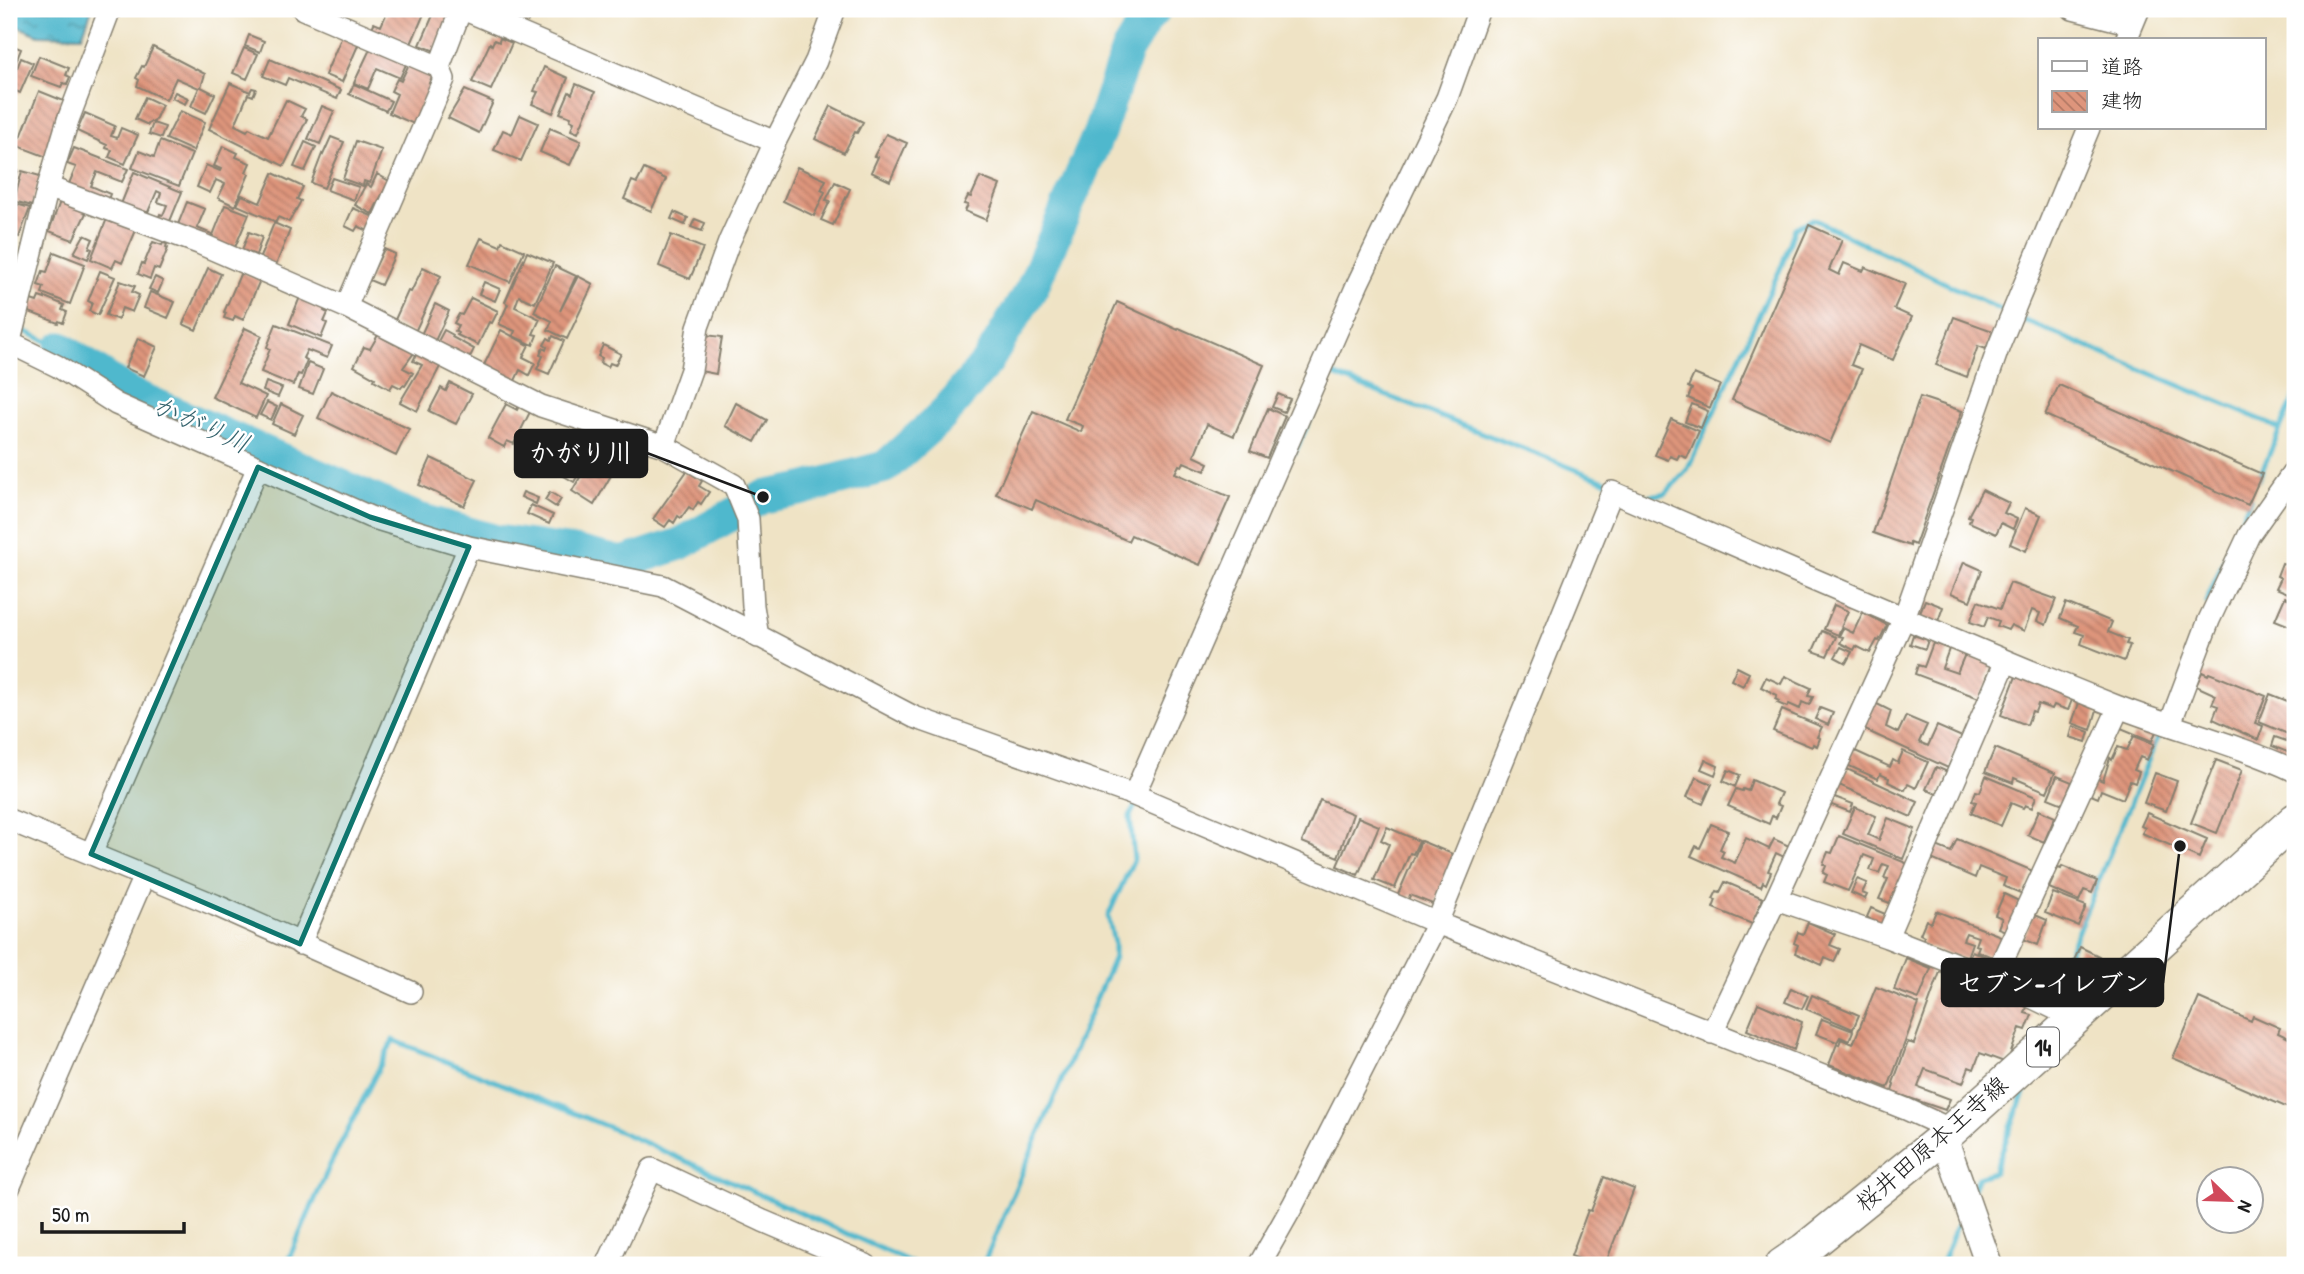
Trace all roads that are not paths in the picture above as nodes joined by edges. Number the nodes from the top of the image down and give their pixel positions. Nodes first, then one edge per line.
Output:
1 (110, 9) edge
2 (303, 9) edge
3 (462, 9) edge
4 (835, 9) edge
5 (1479, 9) edge
6 (2073, 9) edge
7 (2132, 24) edge
8 (439, 67) junction
9 (2088, 130) edge
10 (775, 142) junction
11 (48, 187) junction
12 (346, 307) junction
13 (9, 344) edge
14 (664, 446) junction
15 (258, 467) junction
16 (2295, 470) edge
17 (469, 547) junction
18 (1905, 618) junction
19 (758, 637) junction
20 (2007, 661) junction
21 (2119, 707) junction
22 (2170, 724) junction
23 (2295, 771) edge
24 (1134, 795) junction
25 (9, 820) edge
26 (2295, 820) edge
27 (91, 855) junction
28 (144, 876) junction
29 (1776, 899) junction
30 (1437, 923) junction
31 (1887, 937) junction
32 (300, 944) junction
33 (1994, 979) junction
34 (411, 992) dead end
35 (2056, 1012) junction
36 (1712, 1033) junction
37 (1944, 1137) junction
38 (9, 1188) edge
39 (607, 1265) edge
40 (866, 1265) edge
41 (1259, 1265) edge
42 (1782, 1265) edge
43 (1989, 1265) edge

1 - 11 street
2 - 8 street
3 - 8 street
3 - 10 street
4 - 10 street
5 - 24 street
6 - 7 street
8 - 12 street
9 - 18 street
10 - 14 street
11 - 12 street
11 - 13 street
12 - 14 street
13 - 15 street
14 - 19 street
15 - 17 street
15 - 27 street
16 - 22 street
17 - 19 street
17 - 32 street
18 - 20 street
18 - 29 street
18 - 30 street
19 - 24 street
20 - 21 street
20 - 31 street
21 - 22 street
21 - 33 street
22 - 23 street
24 - 30 street
25 - 27 street
26 - 35 main road, 桜井田原本王寺線 / 14
27 - 28 street
28 - 32 street
28 - 38 street
29 - 31 street
29 - 36 street
30 - 36 street
30 - 41 street
31 - 33 street
32 - 34 street
33 - 35 street
35 - 37 main road, 桜井田原本王寺線 / 14
36 - 37 street
37 - 42 main road, 桜井田原本王寺線 / 14
37 - 43 street
39 - 40 street

